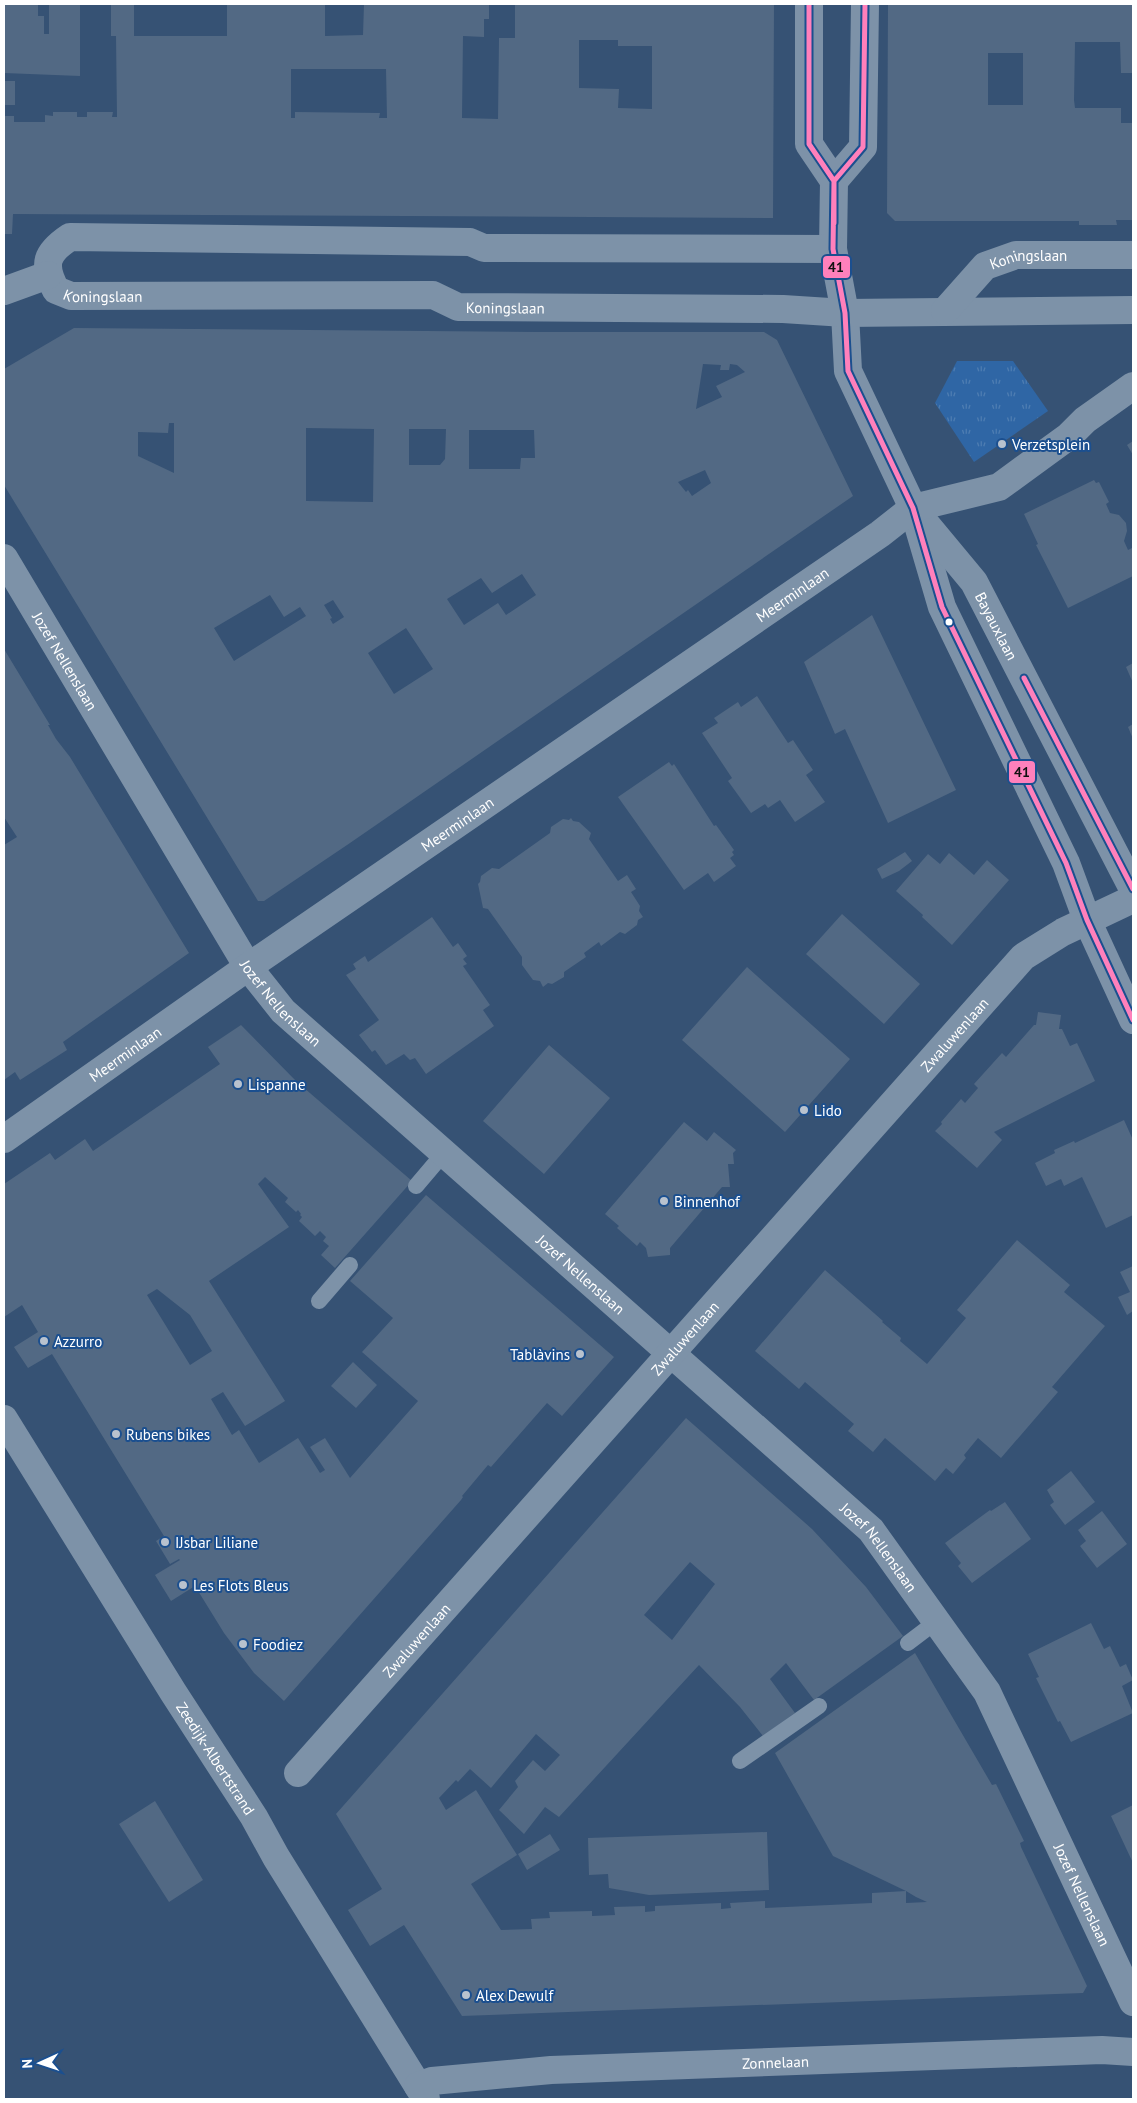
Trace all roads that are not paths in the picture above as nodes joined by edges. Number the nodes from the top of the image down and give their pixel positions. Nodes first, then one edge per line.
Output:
1 (809, 4) edge
2 (864, 4) edge
3 (834, 181) junction
4 (834, 249) junction
5 (1133, 255) edge
6 (48, 276) junction
7 (4, 291) edge
8 (1133, 310) edge
9 (945, 311) junction
10 (845, 313) junction
11 (1133, 386) edge
12 (913, 508) junction
13 (4, 558) edge
14 (1133, 889) edge
15 (1133, 899) edge
16 (1087, 920) junction
17 (248, 967) junction
18 (1133, 1020) edge
19 (4, 1140) edge
20 (444, 1153) junction
21 (416, 1186) dead end
22 (350, 1265) dead end
23 (319, 1301) dead end
24 (671, 1353) junction
25 (4, 1419) edge
26 (937, 1622) junction
27 (908, 1643) dead end
28 (818, 1706) dead end
29 (740, 1761) dead end
30 (298, 1773) dead end
31 (1133, 2002) edge
32 (1133, 2052) edge
33 (422, 2093) edge

1 - 3 street
2 - 3 street
3 - 4 street, Bayauxlaan
4 - 6 street, Koningslaan
4 - 10 street, Bayauxlaan
5 - 9 street, Koningslaan
6 - 7 street, Koningslaan
6 - 10 street, Koningslaan
8 - 9 street, Koningslaan
9 - 10 street, Koningslaan
10 - 12 street, Bayauxlaan
11 - 12 street
12 - 14 street, Bayauxlaan
12 - 16 street, Bayauxlaan
12 - 17 street, Meerminlaan
13 - 17 street, Jozef Nellenslaan
15 - 16 street, Zwaluwenlaan
16 - 18 street, Bayauxlaan
16 - 24 street, Zwaluwenlaan
17 - 19 street, Meerminlaan
17 - 20 street, Jozef Nellenslaan
20 - 21 lane
20 - 24 street, Jozef Nellenslaan
22 - 23 lane
24 - 26 street, Jozef Nellenslaan
24 - 30 street, Zwaluwenlaan
25 - 33 street, Zeedijk-Albertstrand
26 - 27 lane
26 - 31 street, Jozef Nellenslaan
28 - 29 lane
32 - 33 street, Zonnelaan

